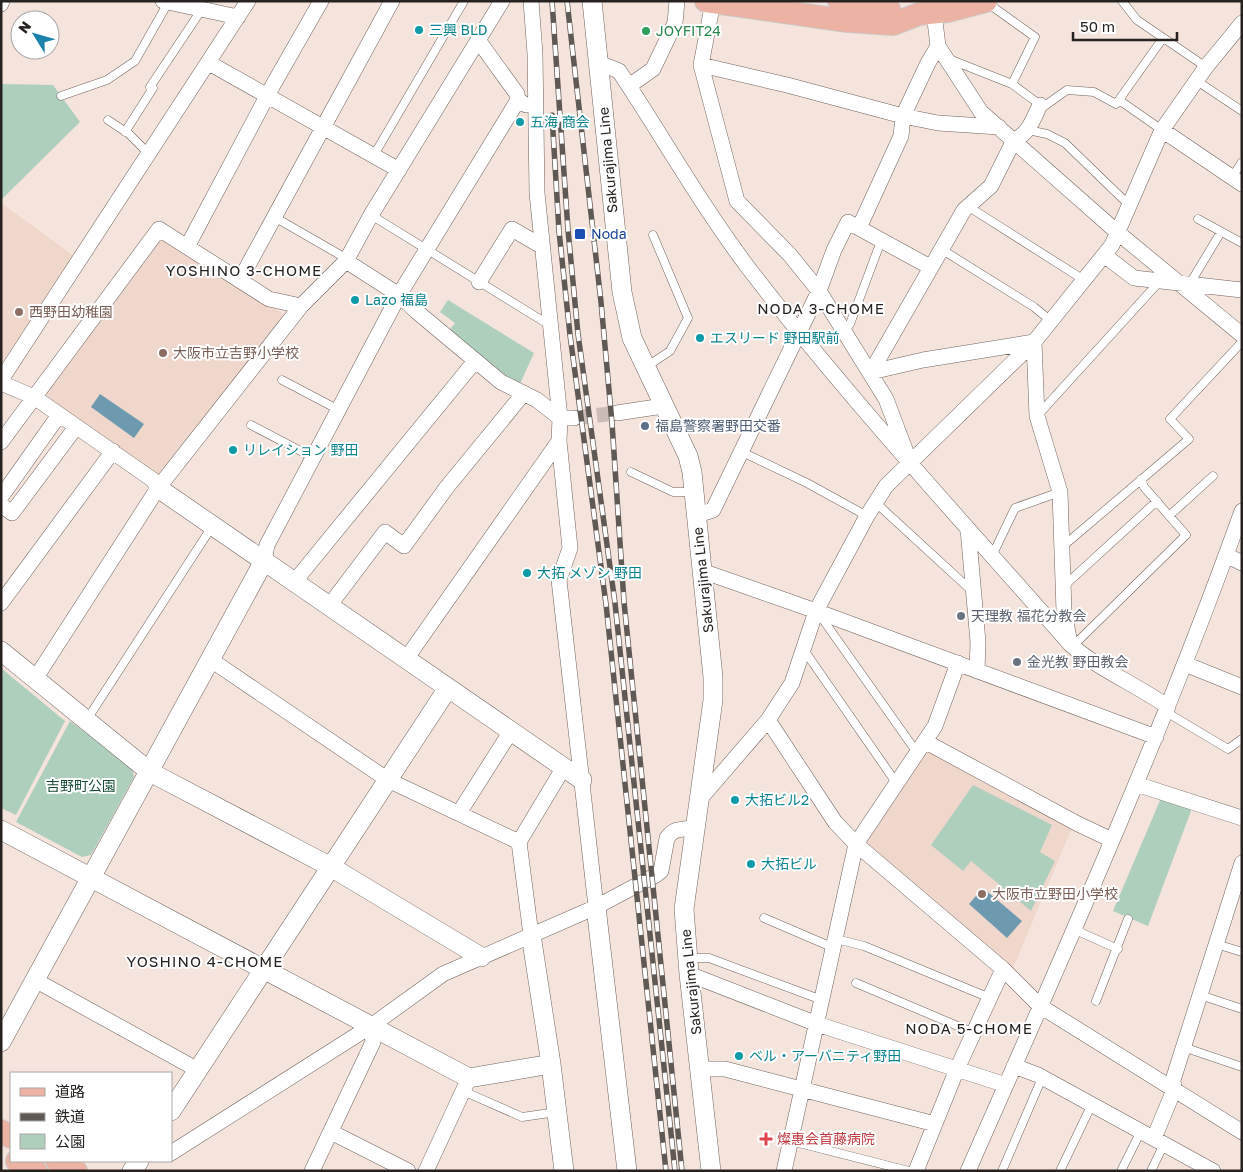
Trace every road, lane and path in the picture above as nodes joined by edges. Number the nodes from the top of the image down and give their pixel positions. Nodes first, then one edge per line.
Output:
1 (248, 1) edge
2 (321, 1) edge
3 (392, 1) edge
4 (464, 1) edge
5 (502, 1) edge
6 (531, 1) edge
7 (592, 1) edge
8 (677, 1) edge
9 (839, 1) edge
10 (1122, 1) edge
11 (166, 2) edge
12 (709, 2) edge
13 (982, 2) edge
14 (866, 4) edge
15 (202, 10) junction
16 (926, 14) junction
17 (238, 17) junction
18 (1242, 24) edge
19 (1163, 38) junction
20 (478, 40) junction
21 (938, 46) junction
22 (947, 59) junction
23 (209, 63) junction
24 (599, 63) junction
25 (701, 65) junction
26 (1206, 67) junction
27 (1197, 81) junction
28 (1012, 84) junction
29 (629, 86) junction
30 (61, 96) dead end
31 (268, 96) junction
32 (518, 100) junction
33 (1119, 100) junction
34 (1040, 105) junction
35 (536, 111) junction
36 (1242, 111) edge
37 (903, 116) junction
38 (108, 120) dead end
39 (999, 127) junction
40 (324, 128) junction
41 (1028, 130) junction
42 (1162, 130) junction
43 (125, 132) junction
44 (1014, 140) junction
45 (149, 154) junction
46 (374, 155) junction
47 (1242, 162) edge
48 (399, 170) junction
49 (1237, 181) edge
50 (1129, 205) junction
51 (968, 207) junction
52 (371, 215) junction
53 (276, 218) junction
54 (1198, 219) dead end
55 (854, 225) junction
56 (1117, 232) junction
57 (1221, 232) junction
58 (653, 234) dead end
59 (881, 241) junction
60 (1242, 243) edge
61 (187, 247) junction
62 (543, 247) junction
63 (941, 249) junction
64 (427, 251) junction
65 (1104, 255) junction
66 (346, 261) junction
67 (930, 267) junction
68 (240, 280) junction
69 (1084, 280) junction
70 (479, 282) junction
71 (1159, 282) junction
72 (1185, 285) junction
73 (1242, 290) edge
74 (819, 291) junction
75 (399, 295) junction
76 (301, 306) junction
77 (1051, 321) junction
78 (551, 326) junction
79 (845, 331) junction
80 (799, 333) junction
81 (1242, 335) edge
82 (1034, 342) junction
83 (1242, 342) edge
84 (476, 361) junction
85 (646, 367) junction
86 (871, 372) junction
87 (282, 380) dead end
88 (1, 381) edge
89 (524, 393) junction
90 (34, 397) junction
91 (663, 406) junction
92 (339, 410) junction
93 (617, 413) tunnel mouth
94 (59, 415) junction
95 (1037, 416) junction
96 (567, 418) junction
97 (251, 425) dead end
98 (76, 427) junction
99 (559, 441) junction
100 (1, 442) edge
101 (113, 452) junction
102 (742, 452) junction
103 (314, 458) junction
104 (910, 463) junction
105 (631, 472) dead end
106 (1213, 476) dead end
107 (1141, 479) junction
108 (158, 488) junction
109 (695, 492) junction
110 (1060, 492) junction
111 (1, 497) edge
112 (1157, 501) junction
113 (875, 502) junction
114 (1, 505) edge
115 (1242, 511) edge
116 (697, 515) junction
117 (867, 516) junction
118 (1168, 516) junction
119 (213, 526) junction
120 (968, 528) junction
121 (1061, 548) junction
122 (1226, 555) junction
123 (992, 556) junction
124 (264, 560) junction
125 (1242, 563) edge
126 (702, 571) junction
127 (294, 581) junction
128 (1063, 586) junction
129 (974, 593) junction
130 (1, 603) edge
131 (329, 606) junction
132 (816, 611) junction
133 (1070, 644) junction
134 (804, 650) junction
135 (1, 651) edge
136 (406, 659) junction
137 (211, 660) junction
138 (958, 663) junction
139 (1185, 664) junction
140 (977, 670) junction
141 (35, 679) junction
142 (1242, 687) edge
143 (448, 688) junction
144 (1167, 710) junction
145 (86, 720) junction
146 (768, 720) junction
147 (511, 731) junction
148 (1156, 737) junction
149 (1242, 739) edge
150 (922, 748) junction
151 (564, 767) junction
152 (150, 772) junction
153 (388, 780) junction
154 (582, 780) junction
155 (897, 784) junction
156 (1136, 784) junction
157 (699, 800) junction
158 (459, 813) junction
159 (1242, 818) edge
160 (695, 827) junction
161 (3, 835) edge
162 (1112, 840) junction
163 (519, 842) junction
164 (856, 844) junction
165 (1242, 863) edge
166 (331, 867) junction
167 (91, 878) junction
168 (596, 907) junction
169 (764, 918) dead end
170 (1128, 919) dead end
171 (1073, 929) junction
172 (530, 935) junction
173 (835, 944) junction
174 (1216, 944) junction
175 (1118, 949) junction
176 (1242, 952) edge
177 (482, 957) junction
178 (688, 966) junction
179 (264, 969) junction
180 (1003, 969) junction
181 (35, 980) junction
182 (856, 983) dead end
183 (1200, 995) junction
184 (990, 998) junction
185 (822, 1000) junction
186 (1096, 1001) dead end
187 (1040, 1006) junction
188 (1242, 1009) edge
189 (817, 1024) junction
190 (371, 1026) junction
191 (974, 1032) junction
192 (1, 1042) edge
193 (1183, 1047) junction
194 (552, 1064) junction
195 (1014, 1066) junction
196 (1242, 1068) edge
197 (700, 1069) junction
198 (957, 1069) junction
199 (198, 1070) junction
200 (1042, 1078) junction
201 (466, 1084) junction
202 (1006, 1084) junction
203 (802, 1089) junction
204 (1174, 1090) junction
205 (1092, 1104) junction
206 (172, 1109) edge
207 (557, 1112) junction
208 (934, 1124) junction
209 (331, 1132) junction
210 (1242, 1132) edge
211 (1153, 1137) junction
212 (791, 1141) junction
213 (172, 1152) edge
214 (19, 1162) edge
215 (59, 1162) edge
216 (36, 1171) edge
217 (76, 1171) edge
218 (312, 1171) edge
219 (408, 1171) edge
220 (426, 1171) edge
221 (564, 1171) edge
222 (627, 1171) edge
223 (710, 1171) edge
224 (784, 1171) edge
225 (909, 1171) edge
226 (916, 1171) edge
227 (968, 1171) edge
228 (1002, 1171) edge
229 (1060, 1171) edge
230 (1121, 1171) edge
231 (1151, 1171) edge
232 (1213, 1171) edge

1 - 17 street
2 - 31 street
3 - 40 street
4 - 46 lane
5 - 20 street
6 - 35 street
7 - 24 street, Sakurajima Line
8 - 29 street
9 - 14 main road
10 - 19 lane
11 - 15 street
11 - 30 lane
12 - 16 main road
12 - 25 street
13 - 16 main road
13 - 28 lane
14 - 16 main road
15 - 17 street
15 - 43 lane
16 - 21 street
17 - 23 street
18 - 26 street
19 - 26 lane
19 - 33 lane
20 - 32 street
20 - 48 street
21 - 22 street
21 - 37 street
22 - 28 lane
22 - 39 street
23 - 31 street
23 - 45 street
24 - 29 street
24 - 85 street, Sakurajima Line
25 - 37 street
25 - 74 street
26 - 27 street
27 - 36 lane
27 - 42 street
28 - 34 lane
29 - 80 street
31 - 40 street
31 - 61 street
32 - 35 street
32 - 64 street
33 - 34 lane
33 - 42 lane
34 - 41 street
35 - 62 street
37 - 39 street
37 - 55 street
38 - 43 lane
39 - 44 street
40 - 46 street
40 - 53 street
41 - 44 street
41 - 50 lane
42 - 49 street
42 - 50 street
43 - 45 lane
44 - 51 street
44 - 56 street
45 - 88 street
46 - 48 street
47 - 49 lane
48 - 52 street
50 - 56 street
51 - 63 street
51 - 69 lane
52 - 64 lane
52 - 66 street
53 - 66 lane
53 - 68 street
54 - 57 lane
55 - 59 street
55 - 74 street
56 - 65 street
56 - 72 street
57 - 60 lane
57 - 72 lane
58 - 85 lane
59 - 67 street
59 - 79 lane
61 - 68 street
61 - 90 street
62 - 70 street
62 - 78 street
63 - 67 street
63 - 77 lane
64 - 70 lane
64 - 75 street
65 - 69 street
65 - 71 street
66 - 75 street
66 - 76 street
67 - 86 street
68 - 76 street
69 - 77 street
70 - 78 lane
71 - 72 street
71 - 95 lane
72 - 73 street
72 - 81 street
74 - 79 street
74 - 80 street
75 - 84 street
75 - 92 street
76 - 108 street
77 - 82 street
78 - 96 street
79 - 86 street
80 - 102 street
80 - 104 street
82 - 86 street
82 - 95 street
82 - 104 street
83 - 107 lane
84 - 89 street
84 - 127 street
85 - 91 street, Sakurajima Line
86 - 104 street
87 - 92 lane
88 - 90 street
89 - 96 street
89 - 131 street
90 - 94 street
90 - 100 street
91 - 93 street
91 - 109 street, Sakurajima Line
92 - 103 street
94 - 98 street
94 - 111 street
95 - 110 street
96 - 99 street
97 - 103 lane
98 - 101 street
98 - 114 street
99 - 136 street
99 - 154 street
101 - 108 street
101 - 130 street
102 - 116 street
102 - 117 lane
103 - 124 street
104 - 113 street
104 - 120 street
105 - 109 lane
106 - 118 lane
107 - 112 lane
107 - 121 lane
108 - 119 street
108 - 141 street
109 - 116 street, Sakurajima Line
110 - 121 street
110 - 123 lane
112 - 118 lane
112 - 128 lane
113 - 117 street
113 - 129 lane
115 - 122 street
116 - 126 street, Sakurajima Line
117 - 132 street
118 - 133 lane
119 - 124 street
119 - 145 lane
120 - 123 street
120 - 129 street
121 - 128 street
122 - 125 street
122 - 139 street
123 - 133 street
124 - 127 street
124 - 137 street
126 - 132 street
126 - 157 street, Sakurajima Line
127 - 131 street
128 - 133 street
129 - 140 street
131 - 136 street
132 - 134 street
132 - 138 street
132 - 150 lane
133 - 144 street
134 - 146 street
134 - 155 lane
135 - 141 street
136 - 143 street
137 - 152 street
137 - 153 street
138 - 140 street
138 - 150 street
139 - 142 street
139 - 144 street
140 - 148 street
141 - 145 street
143 - 147 street
143 - 153 street
144 - 148 street
144 - 149 lane
145 - 152 street
146 - 157 street
146 - 164 street
147 - 151 street
147 - 158 street
148 - 156 street
150 - 155 street
150 - 162 street
151 - 154 street
151 - 163 street
152 - 166 street
152 - 167 street
153 - 158 street
153 - 166 street
154 - 168 street
155 - 164 street
156 - 159 street
156 - 162 street
157 - 160 street, Sakurajima Line
158 - 163 street
160 - 168 street
160 - 178 street, Sakurajima Line
161 - 167 street
162 - 171 street
163 - 172 street
164 - 173 street
164 - 180 street
165 - 174 street
166 - 177 street
166 - 179 street
167 - 179 street
167 - 181 street
168 - 172 street
168 - 222 street
169 - 173 lane
170 - 175 lane
171 - 175 lane
171 - 187 street
172 - 177 street
172 - 194 street
173 - 184 lane
173 - 185 street
174 - 176 lane
174 - 183 street
175 - 186 lane
177 - 190 street
178 - 185 lane
178 - 189 street
178 - 197 street, Sakurajima Line
179 - 190 street
179 - 199 street
180 - 184 street
180 - 187 street
181 - 192 street
181 - 199 street
182 - 191 lane
183 - 188 lane
183 - 193 street
184 - 191 street
185 - 189 street
187 - 195 street
187 - 204 street
189 - 198 street
189 - 203 street
190 - 201 street
190 - 209 street
190 - 213 street
191 - 198 street
193 - 196 lane
193 - 204 street
194 - 201 street
194 - 207 street
195 - 200 street
195 - 202 street
197 - 203 street
197 - 223 street, Sakurajima Line
198 - 202 street
198 - 208 street
199 - 206 street
200 - 205 street
200 - 228 lane
201 - 207 lane
201 - 220 street
202 - 227 street
203 - 208 street
203 - 212 street
204 - 210 street
204 - 211 street
205 - 211 street
205 - 229 lane
207 - 221 street
208 - 226 street
209 - 218 street
209 - 219 street
211 - 230 lane
211 - 231 lane
211 - 232 street
212 - 224 street
212 - 225 lane
214 - 216 main road
215 - 217 main road

